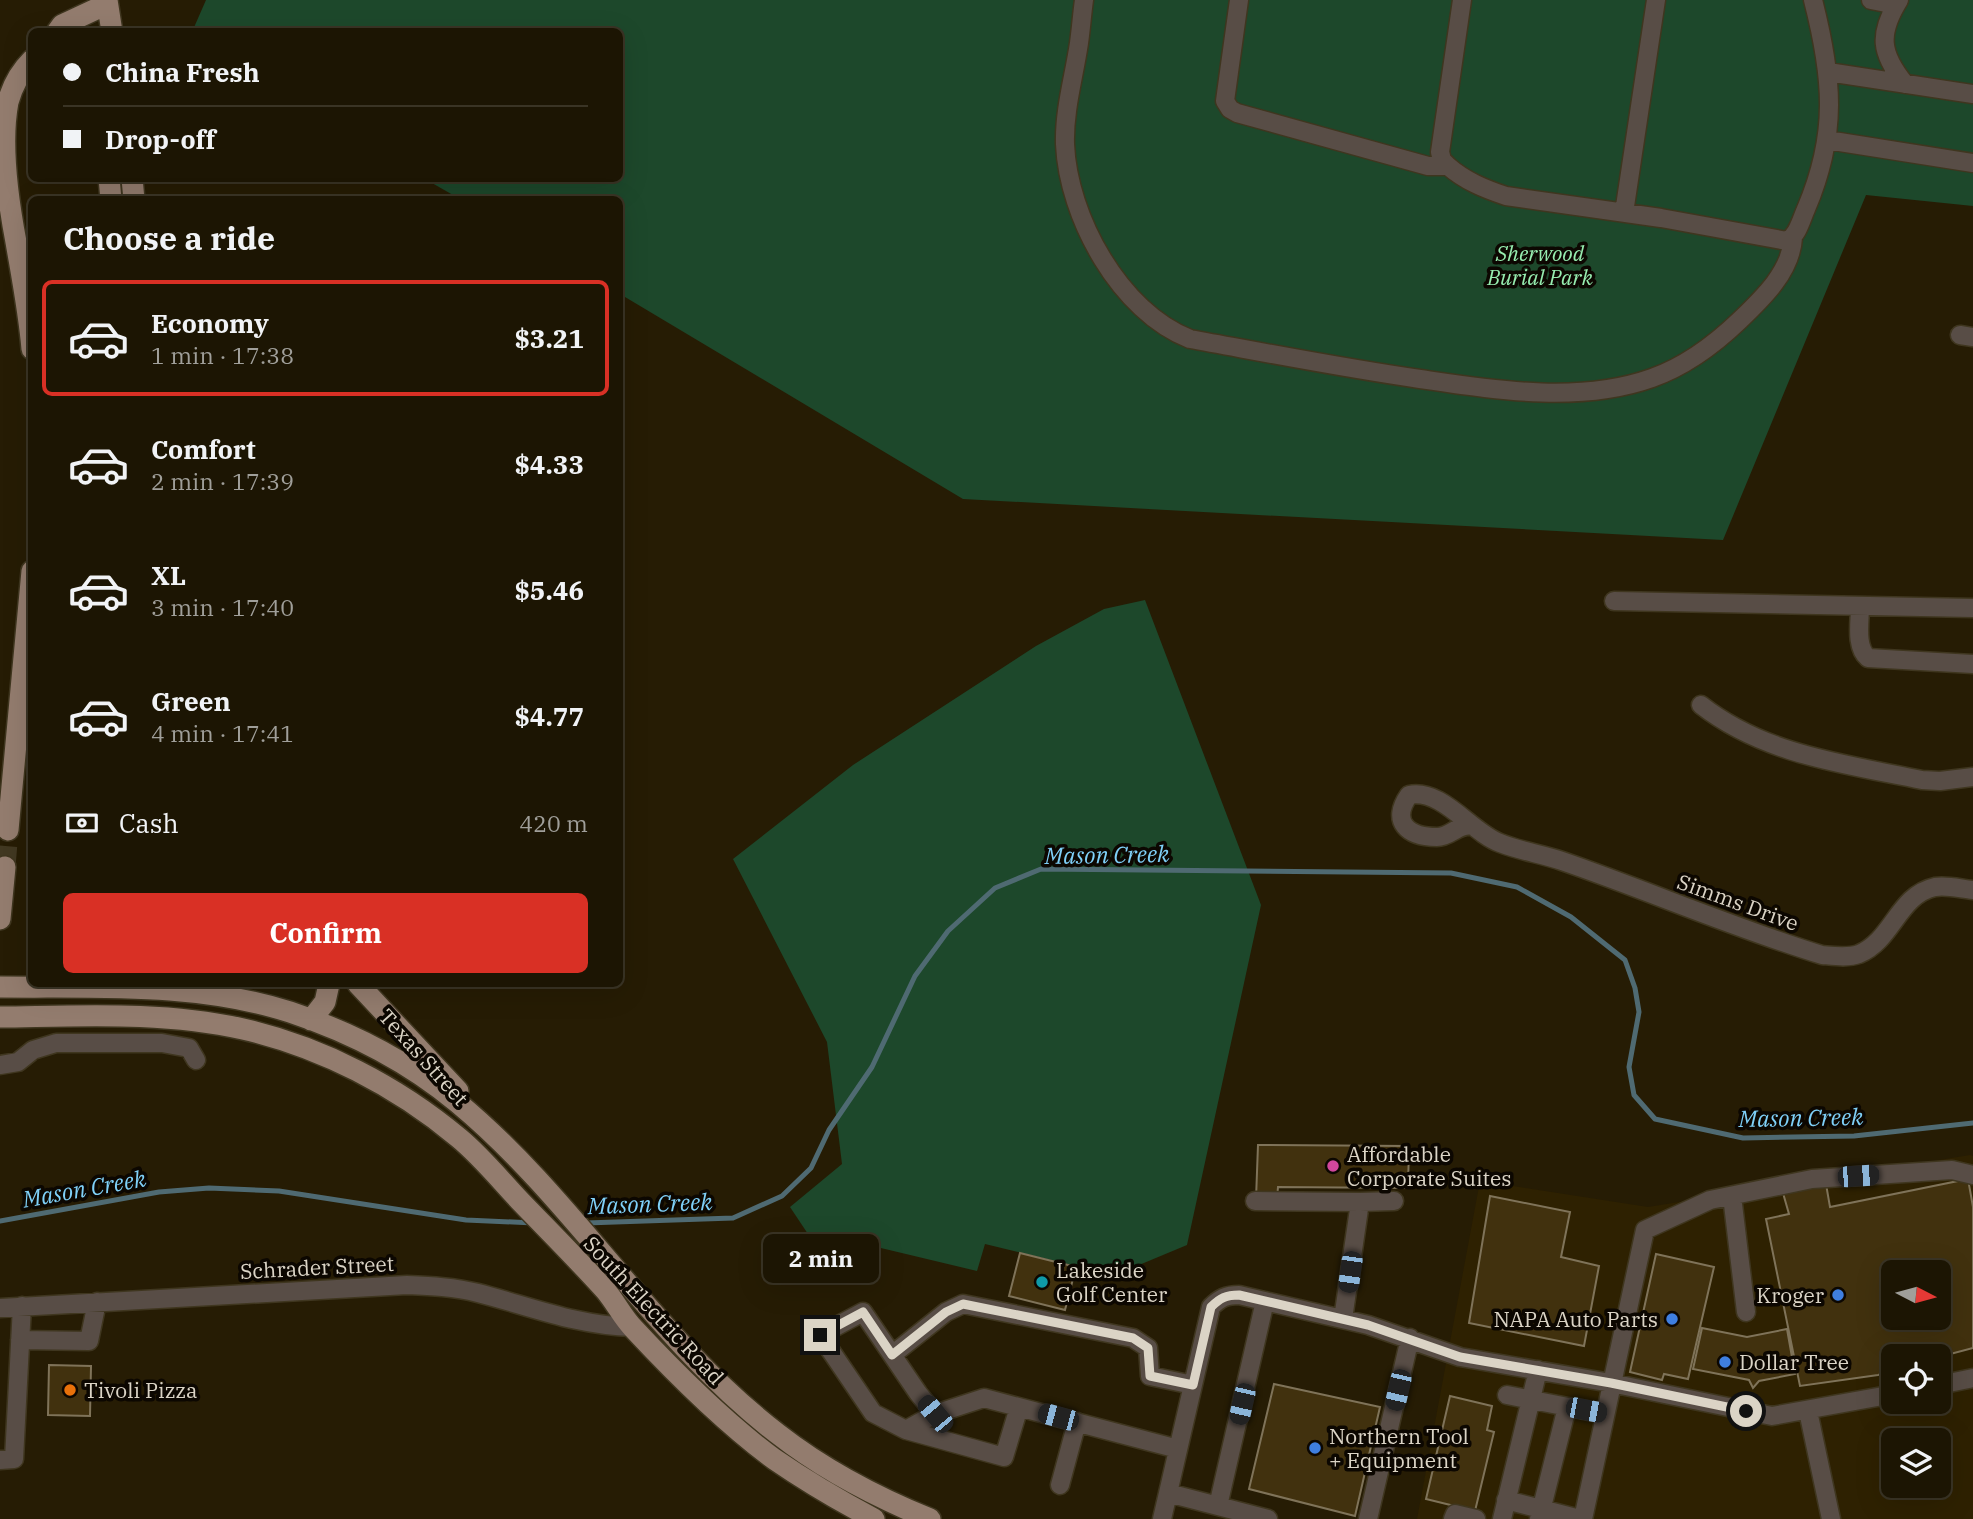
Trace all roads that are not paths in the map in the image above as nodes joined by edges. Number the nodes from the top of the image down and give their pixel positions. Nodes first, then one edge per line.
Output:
1 (1083, 0) edge
2 (1239, 0) edge
3 (1462, 0) edge
4 (1656, 0) edge
5 (1813, 0) edge
6 (1871, 0) edge
7 (1897, 0) edge
8 (99, 8) edge
9 (60, 28) edge
10 (81, 28) edge
11 (110, 28) edge
12 (28, 65) edge
13 (1828, 72) junction
14 (1905, 84) junction
15 (1973, 94) edge
16 (4, 102) edge
17 (1827, 140) junction
18 (1973, 163) edge
19 (1448, 166) junction
20 (3, 174) edge
21 (1624, 213) junction
22 (1793, 238) junction
23 (28, 325) edge
24 (1614, 601) dead end
25 (1860, 606) junction
26 (1973, 608) edge
27 (28, 614) edge
28 (1973, 664) edge
29 (1701, 705) dead end
30 (1973, 776) edge
31 (1473, 825) dead end
32 (8, 830) tunnel mouth
33 (5, 867) dead end
34 (1973, 890) edge
35 (0, 919) edge
36 (0, 987) edge
37 (329, 987) edge
38 (361, 987) edge
39 (0, 1017) edge
40 (311, 1020) junction
41 (196, 1060) dead end
42 (0, 1065) edge
43 (489, 1131) junction
44 (1973, 1175) edge
45 (1732, 1196) junction
46 (1394, 1201) dead end
47 (1255, 1202) dead end
48 (1360, 1202) junction
49 (1265, 1301) junction
50 (97, 1302) junction
51 (22, 1306) junction
52 (0, 1308) edge
53 (1745, 1312) dead end
54 (1343, 1319) junction
55 (632, 1327) junction
56 (1410, 1338) junction
57 (20, 1340) junction
58 (892, 1355) junction
59 (1538, 1370) junction
60 (1973, 1378) edge
61 (1611, 1383) junction
62 (1951, 1383) edge
63 (1193, 1385) junction
64 (1507, 1395) dead end
65 (1881, 1396) edge
66 (1531, 1399) junction
67 (1019, 1407) junction
68 (1567, 1407) junction
69 (1808, 1410) junction
70 (935, 1414) junction
71 (1604, 1414) junction
72 (1077, 1422) junction
73 (906, 1430) junction
74 (1178, 1449) junction
75 (0, 1460) edge
76 (1060, 1485) dead end
77 (1168, 1493) junction
78 (1506, 1500) junction
79 (1218, 1506) junction
80 (1541, 1514) edge
81 (874, 1519) edge
82 (930, 1519) edge
83 (1162, 1519) edge
84 (1268, 1519) edge
85 (1368, 1519) edge
86 (1453, 1519) edge
87 (1476, 1519) edge
88 (1502, 1519) edge
89 (1582, 1519) edge
90 (1831, 1519) edge

1 - 22 street
2 - 19 street
3 - 19 street
4 - 21 street
5 - 13 street
6 - 7 street
7 - 14 street
8 - 9 main road
8 - 10 main road
8 - 11 main road
12 - 16 main road
13 - 14 street
13 - 17 street
14 - 15 street
16 - 20 main road
17 - 18 street
17 - 22 street
19 - 21 street
20 - 23 main road
21 - 22 street
24 - 25 street
25 - 26 street
25 - 28 street
27 - 32 main road
29 - 30 street
31 - 34 street, Simms Drive
33 - 35 main road
36 - 40 main road, South Electric Road
37 - 40 main road
38 - 43 main road, Texas Street
39 - 55 main road, South Electric Road
40 - 43 main road, South Electric Road
41 - 42 street
43 - 82 main road, South Electric Road
44 - 45 street
45 - 53 street
45 - 61 street
46 - 48 street
47 - 48 street
48 - 54 street
49 - 54 street
49 - 63 street
49 - 79 street
50 - 51 street, Schrader Street
50 - 55 street, Schrader Street
50 - 57 street
51 - 52 street, Schrader Street
51 - 57 street
54 - 56 street
55 - 81 main road, South Electric Road
56 - 59 street
56 - 85 street
57 - 75 street
58 - 63 street
58 - 70 street
58 - 73 street
59 - 61 street
59 - 66 street
60 - 62 street
61 - 69 street
61 - 71 street
63 - 74 street
64 - 66 street
65 - 69 street
66 - 68 street
66 - 78 street
67 - 70 street
67 - 72 street
67 - 73 street
68 - 71 street
68 - 80 street
69 - 90 street
70 - 73 street
71 - 89 street
72 - 74 street
72 - 76 street
74 - 77 street
77 - 79 street
77 - 83 street
78 - 80 street
78 - 88 street
79 - 84 street
80 - 89 street
86 - 87 street

